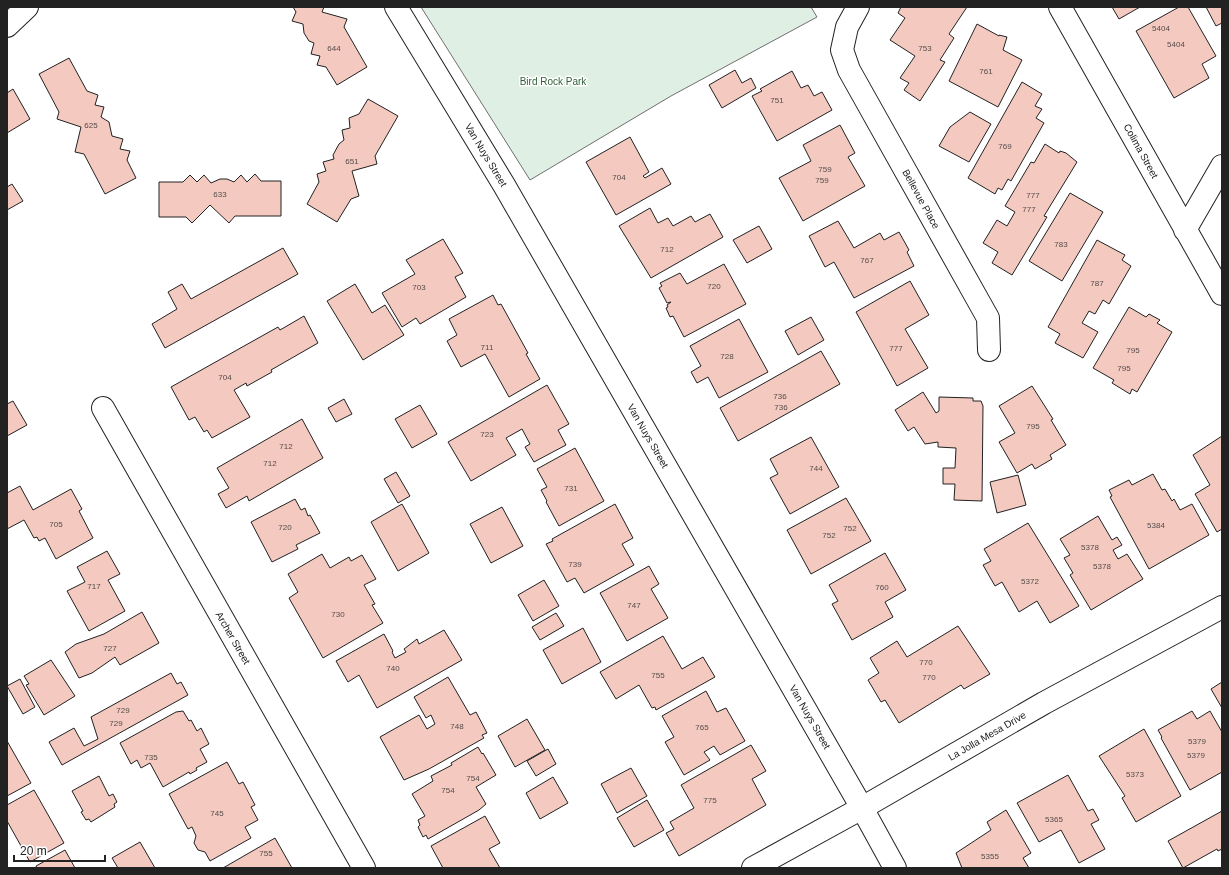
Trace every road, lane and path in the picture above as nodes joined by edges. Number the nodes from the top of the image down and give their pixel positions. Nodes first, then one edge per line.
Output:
1 (27, 7) edge
2 (396, 7) edge
3 (858, 7) edge
4 (1060, 7) edge
5 (7, 26) edge
6 (1222, 166) edge
7 (1185, 230) junction
8 (1222, 294) edge
9 (989, 350) dead end
10 (103, 408) dead end
11 (1222, 607) edge
12 (862, 808) junction
13 (364, 868) edge
14 (753, 868) edge
15 (896, 868) edge

1 - 5 street
2 - 12 street, Van Nuys Street
3 - 9 street, Bellevue Place
4 - 7 street, Colima Street
6 - 7 street
7 - 8 street, Colima Street
10 - 13 street, Archer Street
11 - 12 street, La Jolla Mesa Drive
12 - 14 street, La Jolla Mesa Drive
12 - 15 street, Van Nuys Street

